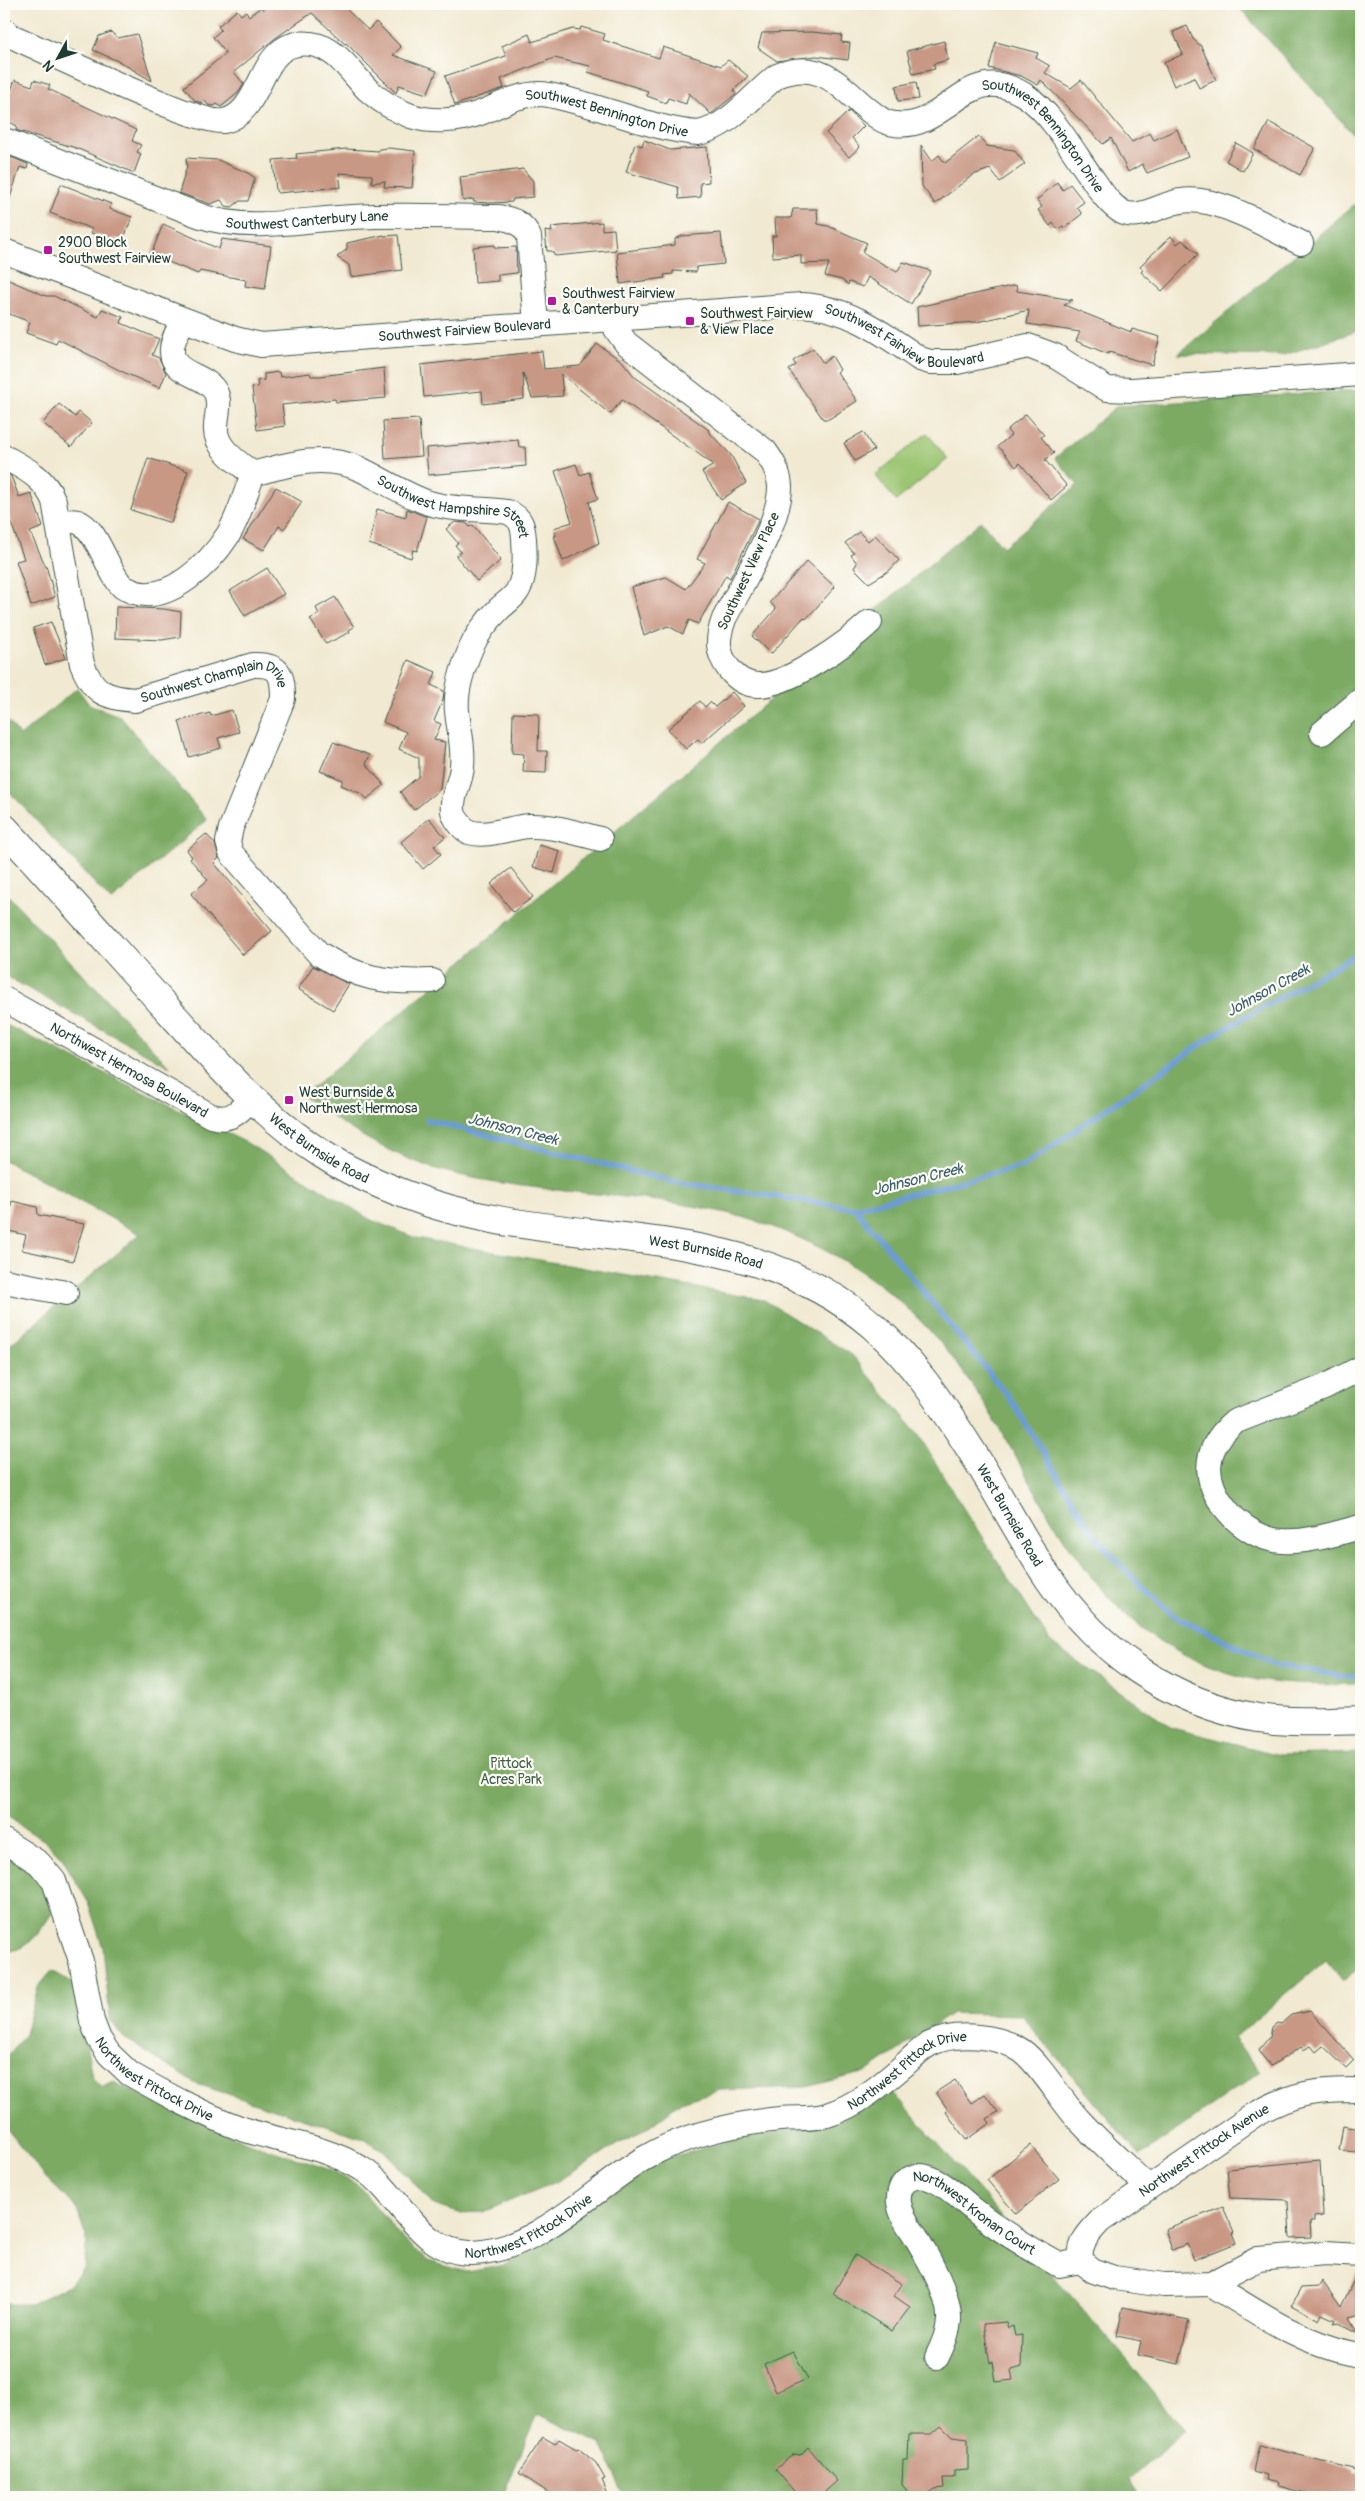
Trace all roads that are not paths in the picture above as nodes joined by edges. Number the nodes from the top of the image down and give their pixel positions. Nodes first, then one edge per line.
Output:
1 (4, 30) edge
2 (4, 140) edge
3 (1300, 243) dead end
4 (4, 251) edge
5 (183, 320) junction
6 (614, 320) junction
7 (536, 324) junction
8 (1361, 374) edge
9 (4, 457) edge
10 (253, 474) junction
11 (59, 522) junction
12 (870, 622) dead end
13 (1361, 700) edge
14 (1322, 733) dead end
15 (4, 828) edge
16 (600, 839) dead end
17 (432, 982) dead end
18 (4, 999) edge
19 (252, 1098) junction
20 (4, 1281) edge
21 (66, 1293) dead end
22 (1361, 1368) edge
23 (1361, 1528) edge
24 (1361, 1720) edge
25 (4, 1842) edge
26 (1361, 2090) edge
27 (1148, 2187) junction
28 (1361, 2255) edge
29 (1081, 2260) junction
30 (1211, 2284) junction
31 (1354, 2354) dead end
32 (937, 2357) dead end

1 - 3 street, Southwest Bennington Drive
2 - 7 street, Southwest Canterbury Lane
4 - 5 street, Southwest Fairview Boulevard
5 - 7 street, Southwest Fairview Boulevard
5 - 10 street
6 - 7 street, Southwest Fairview Boulevard
6 - 8 street, Southwest Fairview Boulevard
6 - 12 street, Southwest View Place
9 - 11 street, Southwest Champlain Drive
10 - 11 street
10 - 16 street, Southwest Hampshire Street
11 - 17 street, Southwest Champlain Drive
13 - 14 street
15 - 19 main road, West Burnside Road
18 - 19 street, Northwest Hermosa Boulevard
19 - 24 main road, West Burnside Road
20 - 21 street
22 - 23 street
25 - 27 street, Northwest Pittock Drive
26 - 27 street, Northwest Pittock Avenue
27 - 29 street, Northwest Pittock Avenue
28 - 30 street
29 - 30 street
29 - 32 street, Northwest Kronan Court
30 - 31 street

